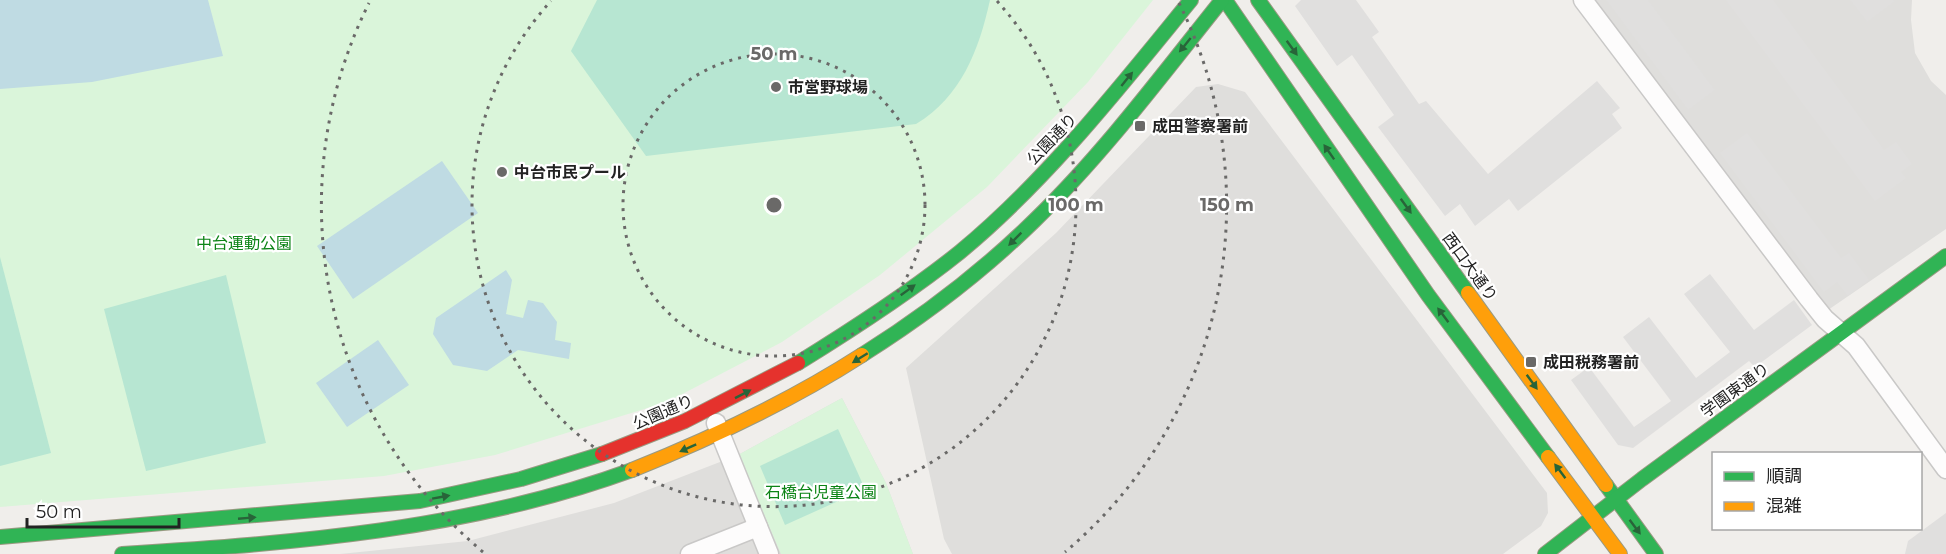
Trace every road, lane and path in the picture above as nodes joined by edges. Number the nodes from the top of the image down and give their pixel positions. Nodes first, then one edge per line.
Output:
1 (1191, 0) edge
2 (1223, 0) edge
3 (1258, 0) edge
4 (1583, 0) edge
5 (1946, 256) edge
6 (1841, 333) junction
7 (711, 410) junction
8 (721, 433) junction
9 (1946, 469) edge
10 (1616, 501) junction
11 (1594, 519) junction
12 (758, 527) junction
13 (0, 537) edge
14 (199, 552) edge
15 (122, 554) edge
16 (690, 554) edge
17 (769, 554) edge
18 (1545, 554) edge
19 (1620, 554) edge
20 (1656, 554) edge

7 -> 1 street, 公園通り
2 -> 8 street
11 -> 2 street
3 -> 10 street, 西口大通り
4 - 6 street
5 - 6 street, 学園東通り
6 - 9 street
6 - 10 street, 学園東通り
7 - 8 street
13 -> 7 street, 公園通り
8 - 12 street
8 -> 14 street
10 - 11 street, 学園東通り
10 -> 20 street, 西口大通り
11 - 18 street, 学園東通り
11 - 19 street
12 - 16 street
12 - 17 street
14 - 15 street

